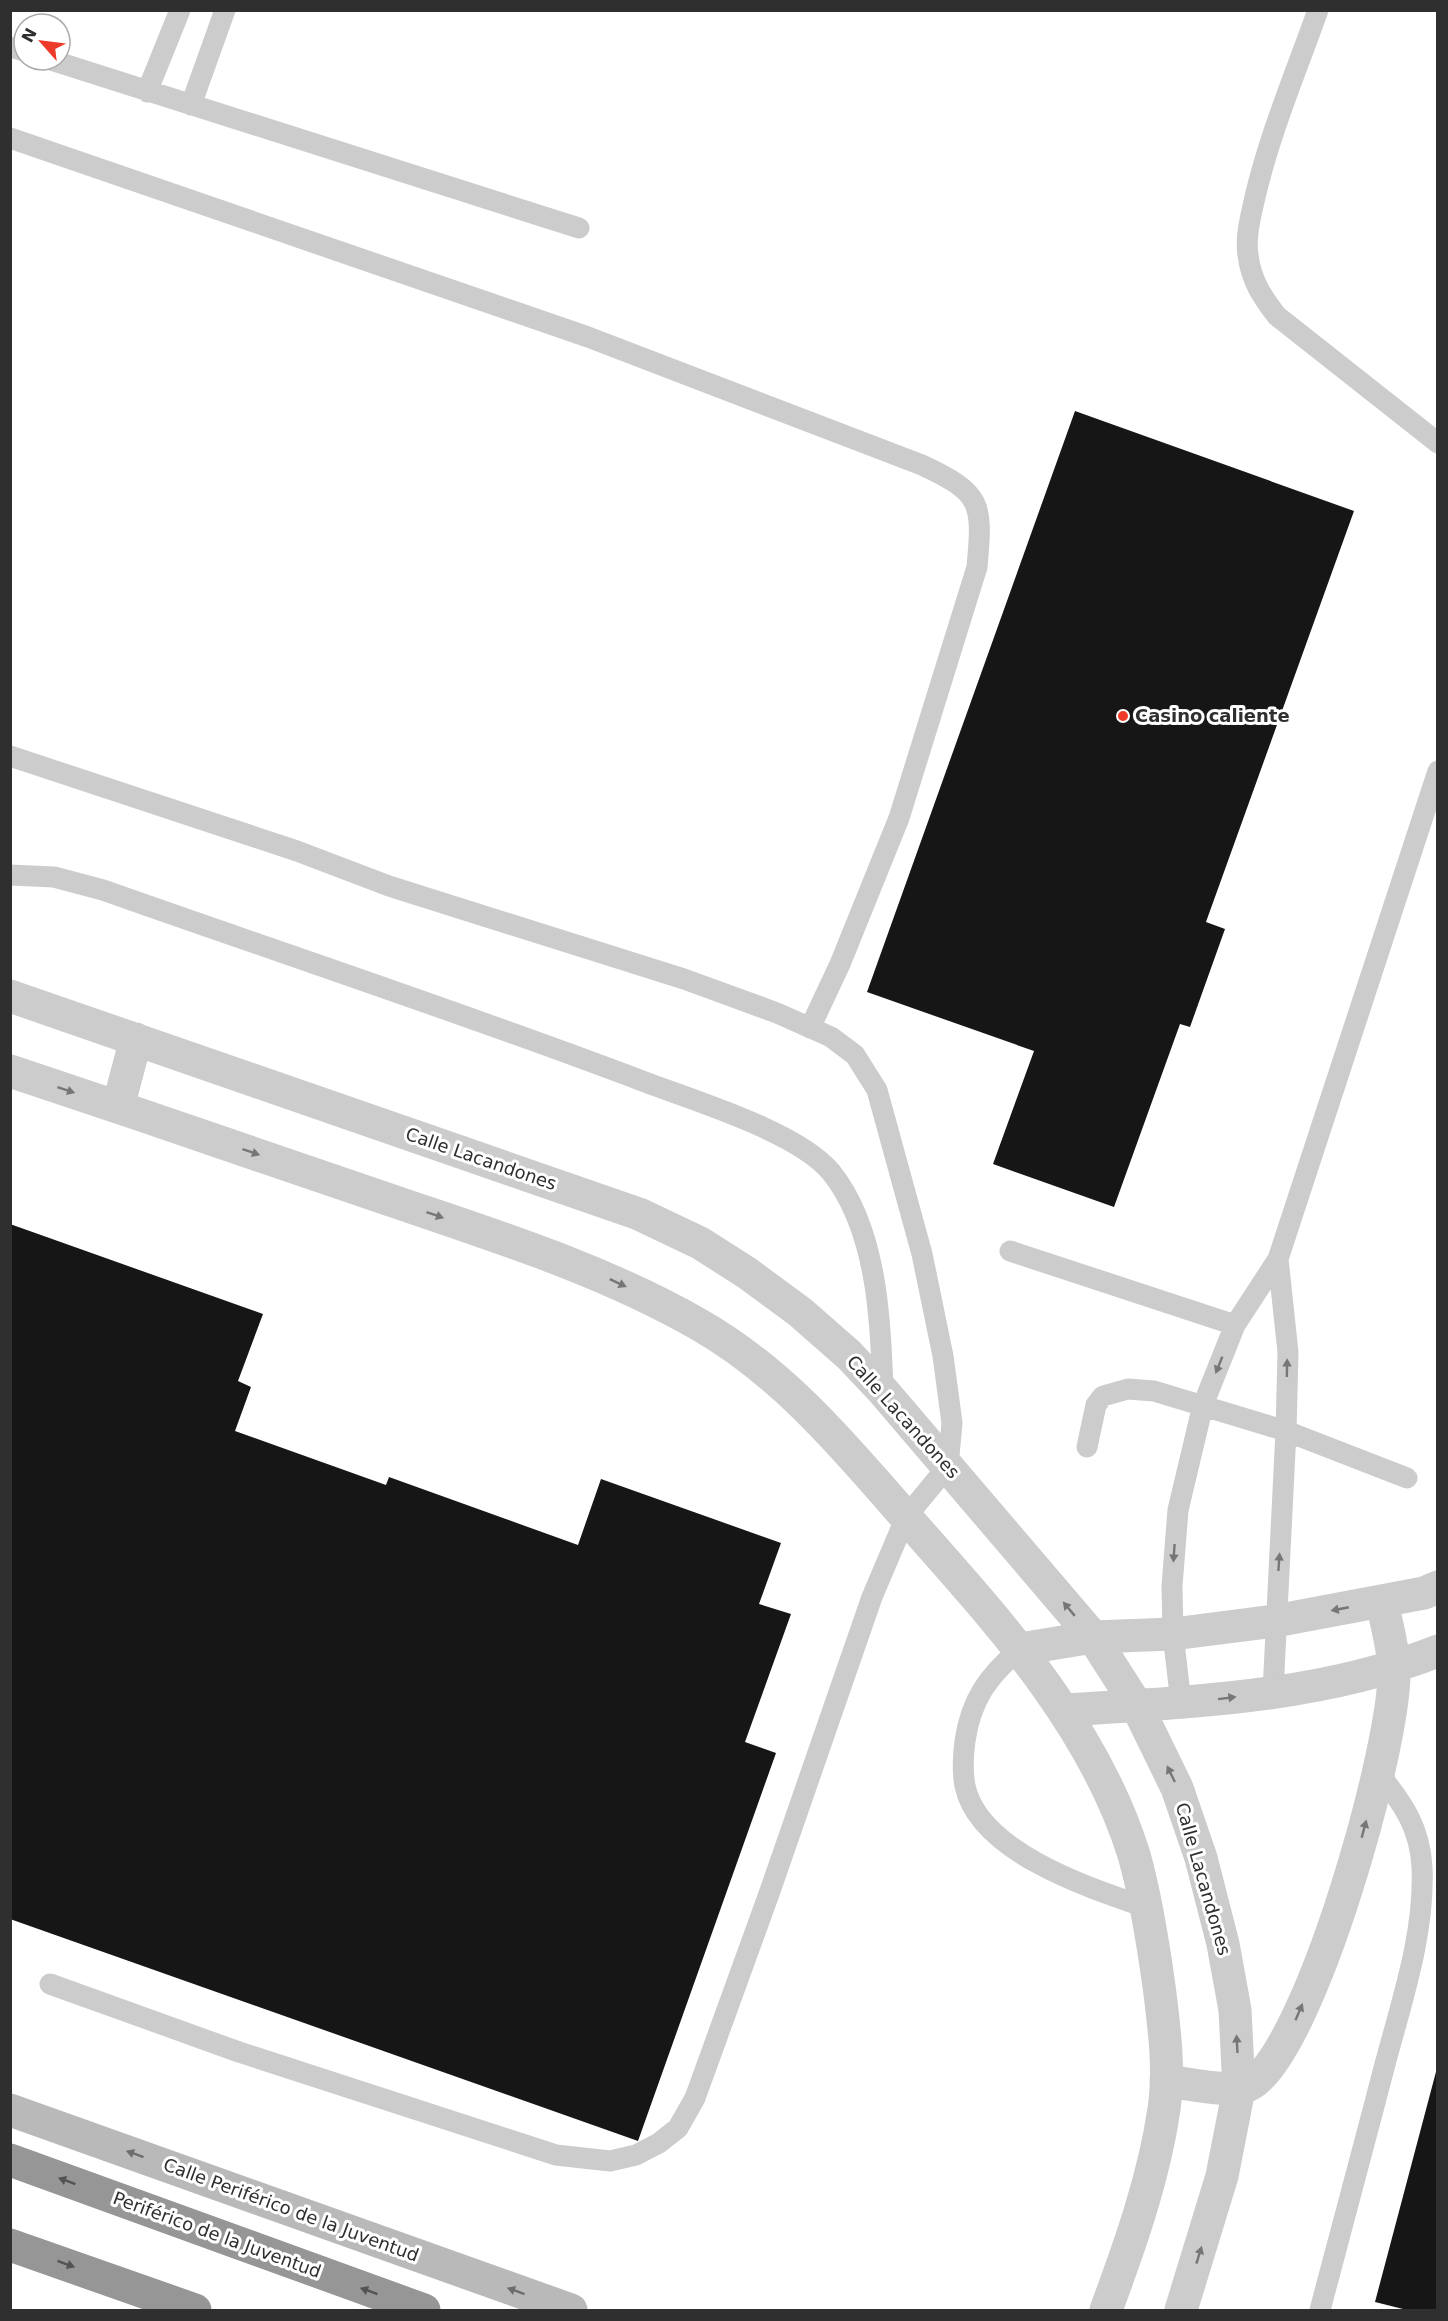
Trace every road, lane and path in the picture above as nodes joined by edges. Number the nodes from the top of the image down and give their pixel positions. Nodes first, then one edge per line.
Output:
1 (180, 10) edge
2 (225, 10) edge
3 (1318, 10) edge
4 (72, 67) edge
5 (147, 92) junction
6 (190, 105) junction
7 (10, 138) edge
8 (579, 228) dead end
9 (1437, 443) edge
10 (10, 756) edge
11 (1437, 771) edge
12 (10, 875) edge
13 (10, 996) edge
14 (810, 1028) junction
15 (136, 1039) junction
16 (10, 1071) edge
17 (118, 1107) junction
18 (1010, 1251) dead end
19 (1278, 1259) junction
20 (1235, 1325) junction
21 (883, 1391) junction
22 (1203, 1405) junction
23 (1286, 1431) junction
24 (1087, 1447) dead end
25 (948, 1466) junction
26 (1407, 1478) dead end
27 (906, 1517) junction
28 (1437, 1587) edge
29 (1382, 1601) junction
30 (1275, 1621) junction
31 (1173, 1634) junction
32 (1093, 1638) junction
33 (1020, 1649) junction
34 (1437, 1651) edge
35 (1394, 1668) junction
36 (1273, 1692) junction
37 (1181, 1703) junction
38 (1137, 1706) junction
39 (1064, 1710) junction
40 (1379, 1774) junction
41 (1145, 1907) junction
42 (50, 1984) dead end
43 (1166, 2081) junction
44 (1239, 2089) junction
45 (10, 2110) edge
46 (10, 2160) edge
47 (10, 2245) edge
48 (195, 2310) edge
49 (424, 2310) edge
50 (571, 2310) edge
51 (1106, 2310) edge
52 (1181, 2310) edge
53 (1320, 2310) edge

1 - 5 lane
2 - 6 lane
3 - 9 lane
4 - 5 lane
5 - 6 lane
6 - 8 lane
7 - 14 lane
10 - 14 lane
11 - 19 lane
12 - 21 lane
13 - 15 street, Calle Lacandones
14 - 25 lane
15 - 17 street
15 - 21 street, Calle Lacandones
16 -> 17 street
17 -> 27 street
18 - 20 lane
19 - 20 lane
23 -> 19 lane
20 -> 22 lane
21 - 25 street, Calle Lacandones
22 - 23 lane
22 - 24 lane
22 -> 31 lane
23 - 26 lane
30 -> 23 lane
25 - 27 lane
32 -> 25 street, Calle Lacandones
27 - 33 street
27 - 42 lane
28 - 29 street
29 -> 30 street
29 - 35 street
30 - 31 street
30 - 36 lane
31 - 32 street
31 - 37 lane
32 - 33 street
32 - 38 street, Calle Lacandones
33 - 39 street
33 - 41 lane
34 - 35 street
35 - 36 street
35 - 40 street
37 -> 36 street
37 - 38 street
38 - 39 street
44 -> 38 street, Calle Lacandones
39 - 41 street
44 -> 40 street
40 - 53 lane
41 - 43 street
43 - 44 street
43 - 51 street
52 -> 44 street, Calle Lacandones
50 -> 45 main road, Calle Periférico de la Juventud
49 -> 46 highway, Periférico de la Juventud
47 -> 48 highway

